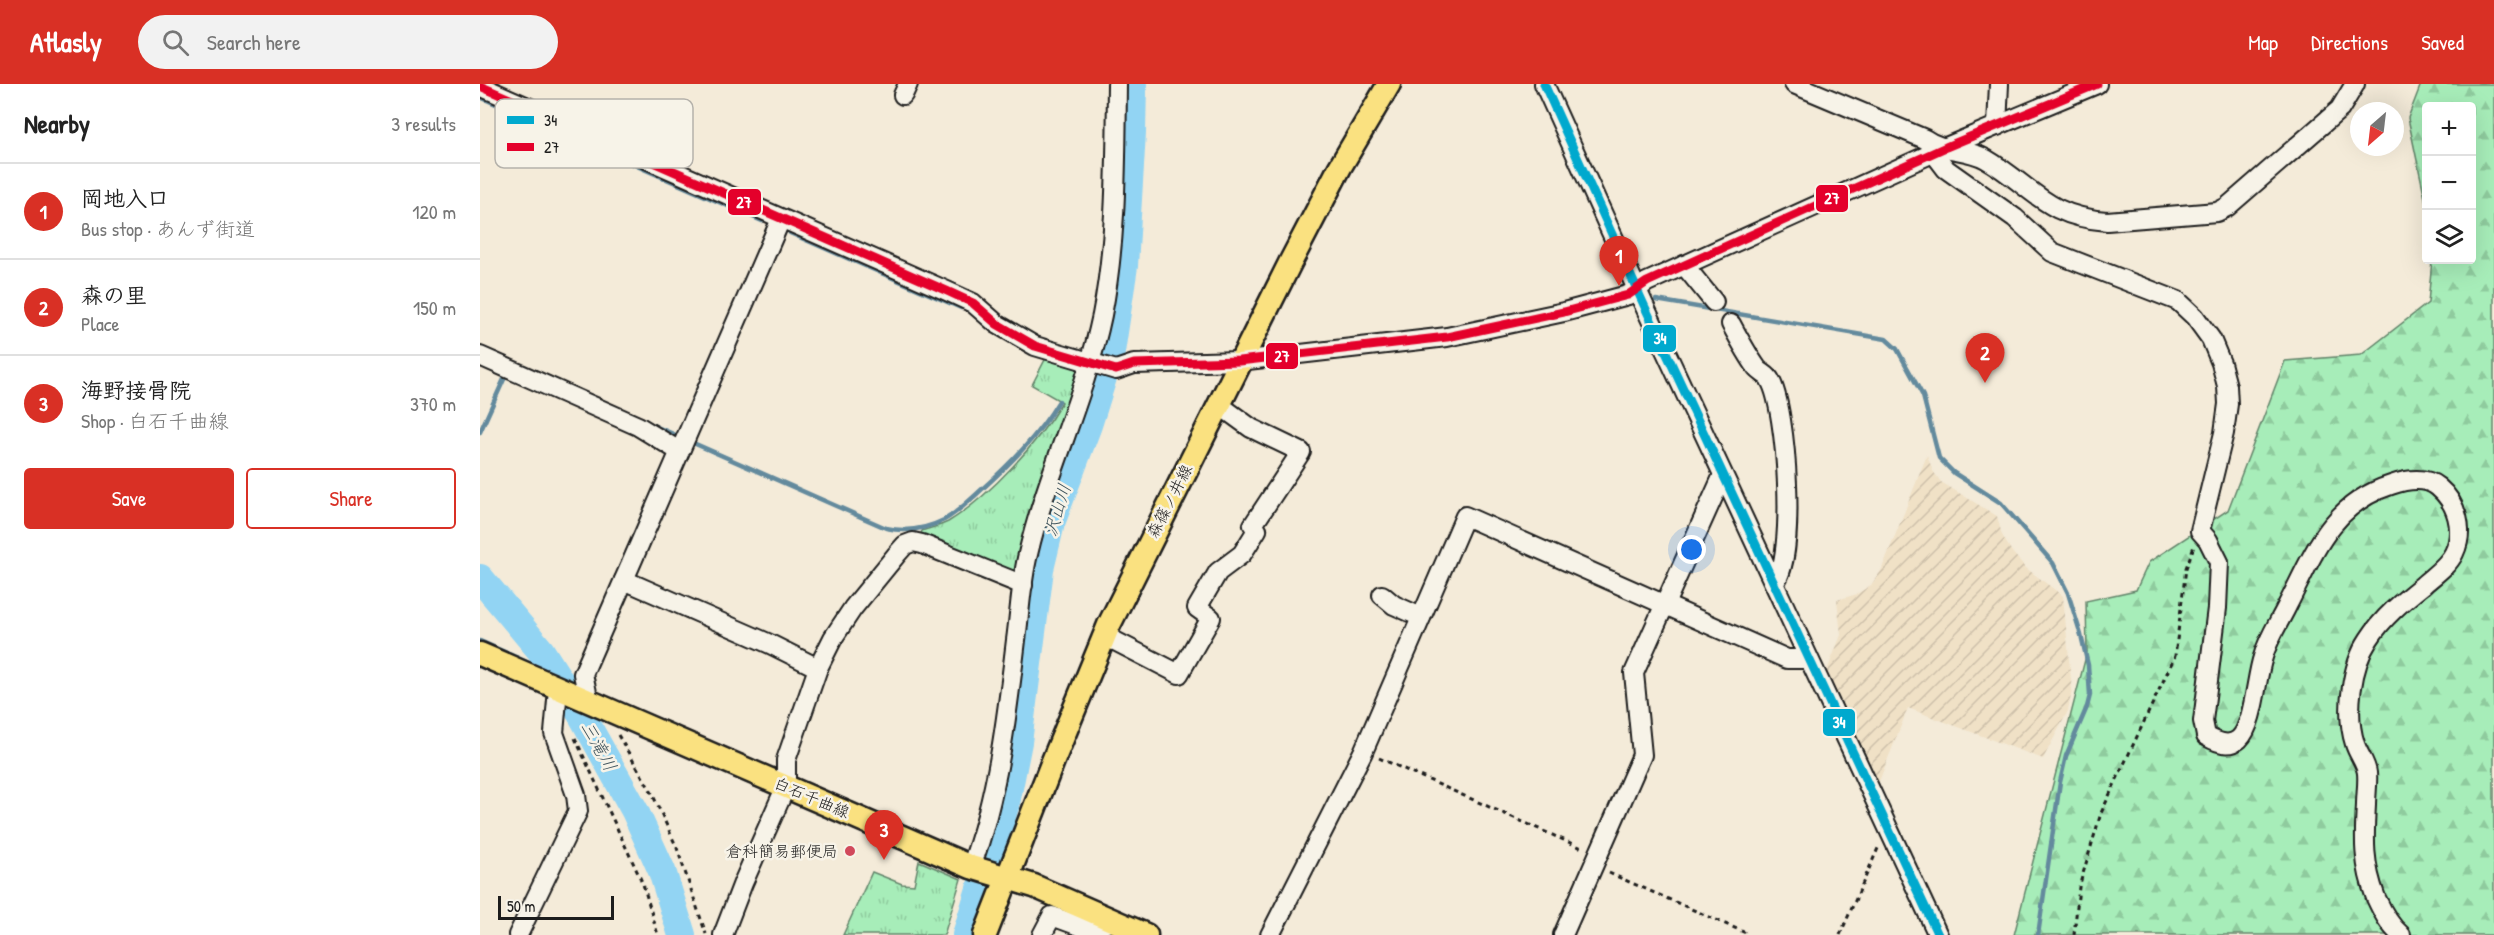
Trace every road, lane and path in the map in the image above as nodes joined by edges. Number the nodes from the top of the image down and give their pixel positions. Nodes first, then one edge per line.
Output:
1 (1117, 84) edge
2 (1389, 84) edge
3 (1544, 84) edge
4 (1794, 84) edge
5 (1999, 84) edge
6 (2097, 84) edge
7 (2355, 84) edge
8 (480, 86) edge
9 (509, 99) edge
10 (1997, 126) junction
11 (1939, 149) junction
12 (666, 168) edge
13 (781, 219) junction
14 (1684, 265) junction
15 (1637, 289) junction
16 (1714, 302) dead end
17 (1731, 324) dead end
18 (480, 356) edge
19 (1239, 361) junction
20 (1093, 362) junction
21 (1218, 404) junction
22 (679, 451) junction
23 (1723, 476) junction
24 (2200, 531) junction
25 (624, 580) junction
26 (1774, 583) junction
27 (1023, 585) junction
28 (1382, 595) dead end
29 (1664, 606) junction
30 (1421, 617) junction
31 (1113, 640) dead end
32 (480, 654) edge
33 (1808, 659) junction
34 (818, 669) junction
35 (558, 695) junction
36 (589, 702) junction
37 (615, 731) dead end
38 (1363, 752) junction
39 (786, 786) junction
40 (1887, 827) junction
41 (1596, 861) junction
42 (972, 867) junction
43 (1004, 878) junction
44 (1112, 920) junction
45 (1746, 933) dead end
46 (518, 935) edge
47 (658, 935) edge
48 (706, 935) edge
49 (723, 935) edge
50 (985, 935) edge
51 (1042, 935) edge
52 (1146, 935) edge
53 (1270, 935) edge
54 (1563, 935) edge
55 (1840, 935) edge
56 (1938, 935) edge
57 (2074, 935) edge
58 (2401, 935) edge

1 - 20 street
2 - 19 main road, 森篠ノ井線
3 - 15 street
4 - 11 street
5 - 10 street
6 - 10 street
7 - 11 street
8 - 9 street
10 - 11 street
11 - 14 street
11 - 24 street
12 - 13 street
13 - 20 street
13 - 22 street
14 - 15 street
14 - 16 street
15 - 19 street
15 - 23 street
17 - 26 street
18 - 22 street
19 - 20 street
19 - 21 main road, 森篠ノ井線
20 - 27 street
21 - 31 street
21 - 43 main road, 森篠ノ井線
22 - 25 street
23 - 26 street
23 - 29 street
24 - 57 path
24 - 58 street
25 - 34 street
25 - 36 street
26 - 33 street
27 - 34 street
27 - 42 street
28 - 30 street
29 - 30 street
29 - 33 street
29 - 41 street
30 - 38 street
32 - 35 main road, 白石千曲線
33 - 40 street
34 - 39 street
35 - 36 main road, 白石千曲線
35 - 46 street
35 - 47 path
36 - 39 main road, 白石千曲線
37 - 48 path
38 - 41 path
38 - 53 street
39 - 42 main road, 白石千曲線
39 - 49 street
40 - 55 path
40 - 56 street
41 - 45 path
41 - 54 street
42 - 43 main road, 白石千曲線
43 - 44 main road, 白石千曲線
43 - 50 main road, 森篠ノ井線
44 - 51 street
44 - 52 main road, 白石千曲線

